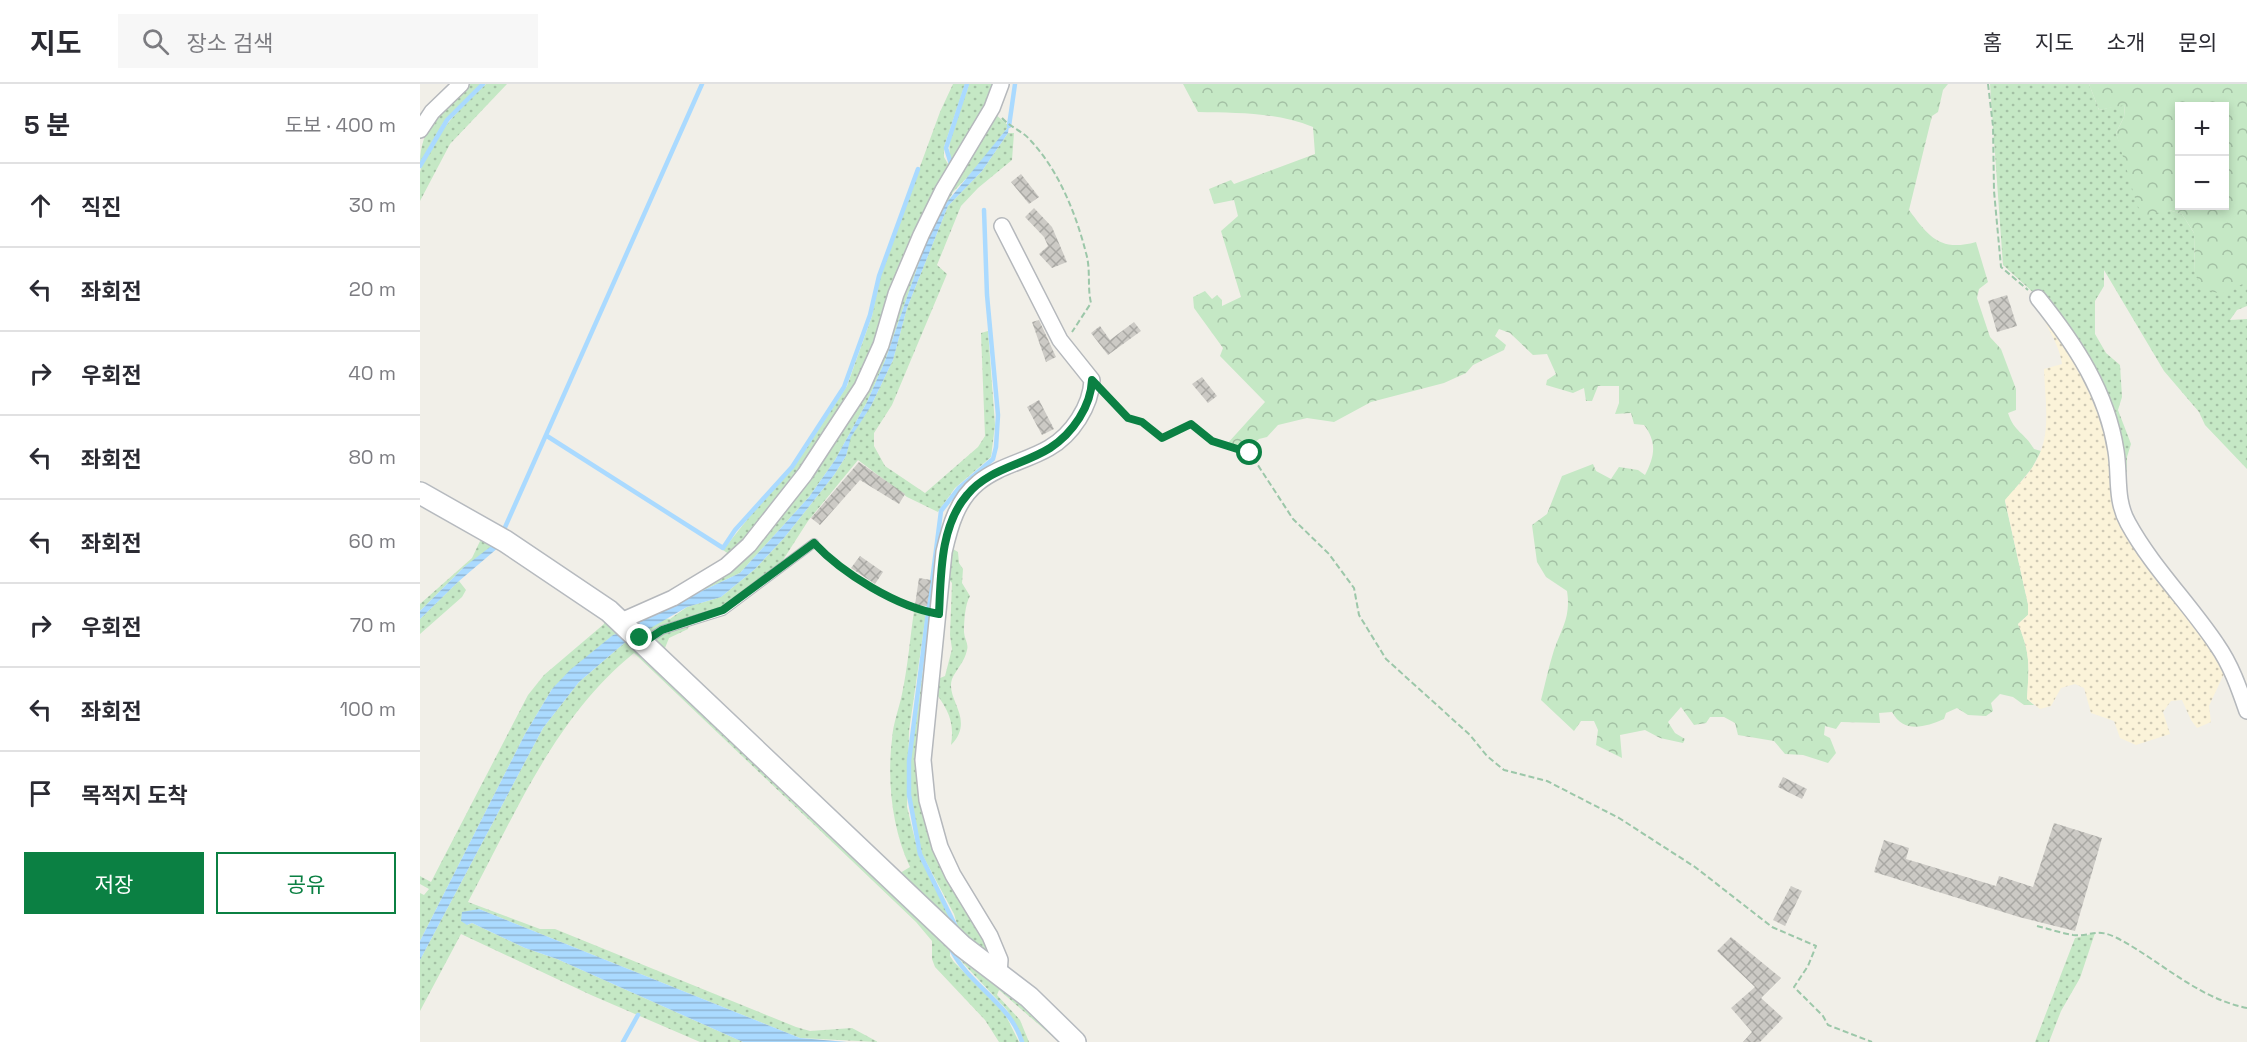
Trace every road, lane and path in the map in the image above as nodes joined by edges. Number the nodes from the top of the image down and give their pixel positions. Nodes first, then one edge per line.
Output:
1 (460, 84) edge
2 (1001, 84) edge
3 (1988, 84) edge
4 (992, 108) junction
5 (420, 130) edge
6 (1002, 226) dead end
7 (2038, 298) joint
8 (1060, 340) junction
9 (1092, 380) junction
10 (420, 493) edge
11 (814, 543) joint
12 (939, 614) junction
13 (621, 621) junction
14 (644, 642) junction
15 (2247, 711) edge
16 (2037, 926) dead end
17 (999, 974) junction
18 (2247, 1008) edge
19 (1075, 1042) edge
20 (1872, 1042) edge

1 - 5 street
2 - 4 street
3 - 7 path
4 - 8 path
4 - 13 street
6 - 8 street
7 - 15 street
8 - 9 street
9 - 12 street
9 - 20 path
10 - 13 street
11 - 12 path
11 - 14 lane
12 - 17 street
13 - 14 street
14 - 17 street
16 - 18 path
17 - 19 street

